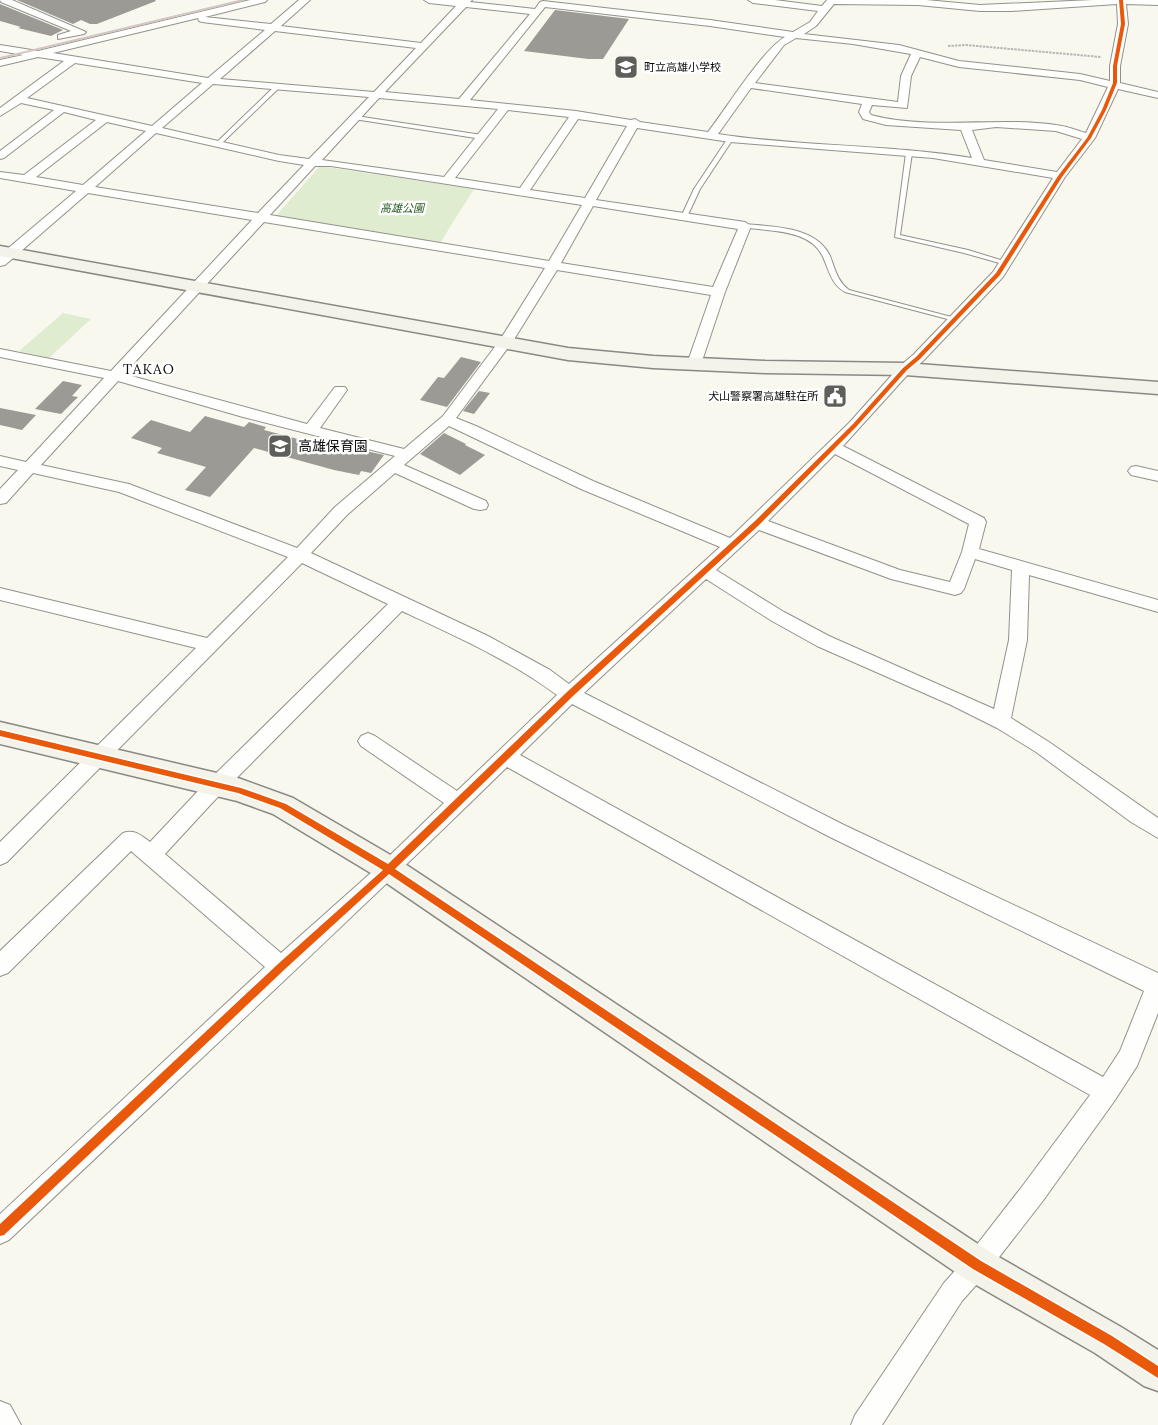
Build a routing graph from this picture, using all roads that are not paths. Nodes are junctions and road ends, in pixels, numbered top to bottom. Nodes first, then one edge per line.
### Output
1 (4, 0) edge
2 (262, 0) edge
3 (305, 0) edge
4 (429, 0) edge
5 (753, 0) edge
6 (1121, 0) edge
7 (832, 1) edge
8 (465, 2) edge
9 (1158, 2) edge
10 (979, 4) edge
11 (824, 9) junction
12 (537, 12) junction
13 (188, 17) junction
14 (273, 28) junction
15 (794, 34) junction
16 (424, 46) junction
17 (2, 50) edge
18 (916, 53) junction
19 (36, 54) junction
20 (72, 60) junction
21 (0, 63) edge
22 (210, 81) junction
23 (1115, 83) junction
24 (749, 85) junction
25 (277, 87) junction
26 (379, 95) junction
27 (1158, 95) edge
28 (19, 99) junction
29 (868, 101) junction
30 (462, 102) junction
31 (505, 106) junction
32 (62, 109) junction
33 (0, 113) edge
34 (576, 114) junction
35 (105, 118) junction
36 (356, 118) junction
37 (635, 122) junction
38 (965, 127) junction
39 (154, 129) junction
40 (712, 135) junction
41 (482, 137) junction
42 (1089, 138) junction
43 (730, 139) junction
44 (218, 144) junction
45 (910, 153) junction
46 (0, 156) edge
47 (979, 162) junction
48 (312, 163) junction
49 (0, 175) edge
50 (1060, 176) junction
51 (27, 179) junction
52 (448, 180) junction
53 (84, 189) junction
54 (523, 192) junction
55 (590, 202) junction
56 (684, 217) junction
57 (262, 218) junction
58 (745, 226) junction
59 (3, 255) edge
60 (1005, 263) junction
61 (553, 265) junction
62 (198, 287) junction
63 (718, 292) junction
64 (955, 319) junction
65 (506, 342) junction
66 (0, 353) edge
67 (694, 364) junction
68 (905, 369) junction
69 (115, 376) junction
70 (1158, 388) edge
71 (340, 390) dead end
72 (446, 420) junction
73 (311, 429) junction
74 (833, 447) junction
75 (405, 454) junction
76 (0, 461) edge
77 (392, 466) junction
78 (30, 468) junction
79 (1136, 471) dead end
80 (1158, 476) edge
81 (0, 499) edge
82 (480, 505) dead end
83 (757, 523) junction
84 (733, 546) junction
85 (970, 552) junction
86 (300, 555) junction
87 (1021, 566) junction
88 (706, 571) junction
89 (0, 594) edge
90 (400, 602) junction
91 (1158, 606) edge
92 (209, 645) junction
93 (570, 694) junction
94 (1001, 722) junction
95 (0, 733) edge
96 (368, 741) dead end
97 (505, 756) junction
98 (99, 757) junction
99 (219, 786) junction
100 (458, 802) junction
101 (1158, 829) edge
102 (151, 855) junction
103 (0, 856) edge
104 (389, 869) junction
105 (0, 966) edge
106 (281, 967) junction
107 (1158, 985) edge
108 (1107, 1092) junction
109 (0, 1231) edge
110 (977, 1265) junction
111 (1158, 1372) edge
112 (0, 1415) edge
113 (7, 1425) edge
114 (865, 1425) edge

1 - 17 street
2 - 13 street
3 - 14 street
4 - 8 street
5 - 11 street
6 - 9 street
6 - 10 street
6 - 23 street
7 - 10 street
7 - 11 street
8 - 12 street
8 - 16 street
11 - 15 street
12 - 15 street
12 - 30 street
13 - 14 street
13 - 19 street
14 - 16 street
14 - 22 street
15 - 18 street
15 - 24 street
16 - 26 street
17 - 19 street
18 - 23 street
18 - 29 street
19 - 20 street
19 - 21 street
20 - 22 street
20 - 28 street
22 - 25 street
22 - 39 street
23 - 27 street
23 - 42 street
24 - 29 street
24 - 40 street
25 - 26 street
25 - 44 lane
26 - 30 street
26 - 36 street
28 - 32 street
28 - 33 street
29 - 38 street
30 - 31 street
31 - 34 street
31 - 41 street
32 - 35 street
32 - 46 street
34 - 37 street
34 - 54 street
35 - 39 street
35 - 51 street
36 - 41 lane
36 - 48 street
37 - 40 street
37 - 55 street
38 - 42 street
38 - 47 street
39 - 44 street
39 - 53 street
40 - 43 street
41 - 52 street
42 - 50 street
43 - 45 street
43 - 56 lane
44 - 48 street
45 - 47 street
45 - 60 lane
47 - 50 street
48 - 52 street
48 - 57 street
49 - 51 street
50 - 60 street
51 - 53 street
52 - 54 street
53 - 57 street
53 - 59 street
54 - 55 street
55 - 56 street
55 - 61 street
56 - 58 street
57 - 61 street
57 - 62 street
58 - 63 street
58 - 64 lane
59 - 62 street
60 - 64 street
61 - 63 street
61 - 65 street
62 - 65 street
62 - 69 street
63 - 67 street
64 - 68 street
65 - 67 street
65 - 72 street
66 - 69 street
67 - 68 street
68 - 70 street
68 - 74 street
69 - 73 street
69 - 78 street
71 - 73 street
72 - 75 street
72 - 84 street
73 - 75 street
74 - 83 street
74 - 85 street
75 - 77 street
76 - 78 street
77 - 82 street
77 - 86 street
78 - 81 street
78 - 86 street
79 - 80 street
83 - 84 street
83 - 85 street
84 - 88 street
85 - 87 street
86 - 90 street
86 - 92 street
87 - 91 street
87 - 94 street
88 - 93 street
88 - 94 street
89 - 92 street
90 - 93 street
90 - 99 street
92 - 98 street
93 - 97 street
93 - 107 street
94 - 101 street
95 - 98 street
96 - 100 street
97 - 100 street
97 - 108 street
98 - 99 street
98 - 103 street
99 - 102 street
99 - 104 street
100 - 104 street
102 - 105 street
102 - 106 street
104 - 106 street
104 - 110 street
106 - 109 street
107 - 108 street
108 - 110 street
110 - 111 street
110 - 114 street
112 - 113 street

